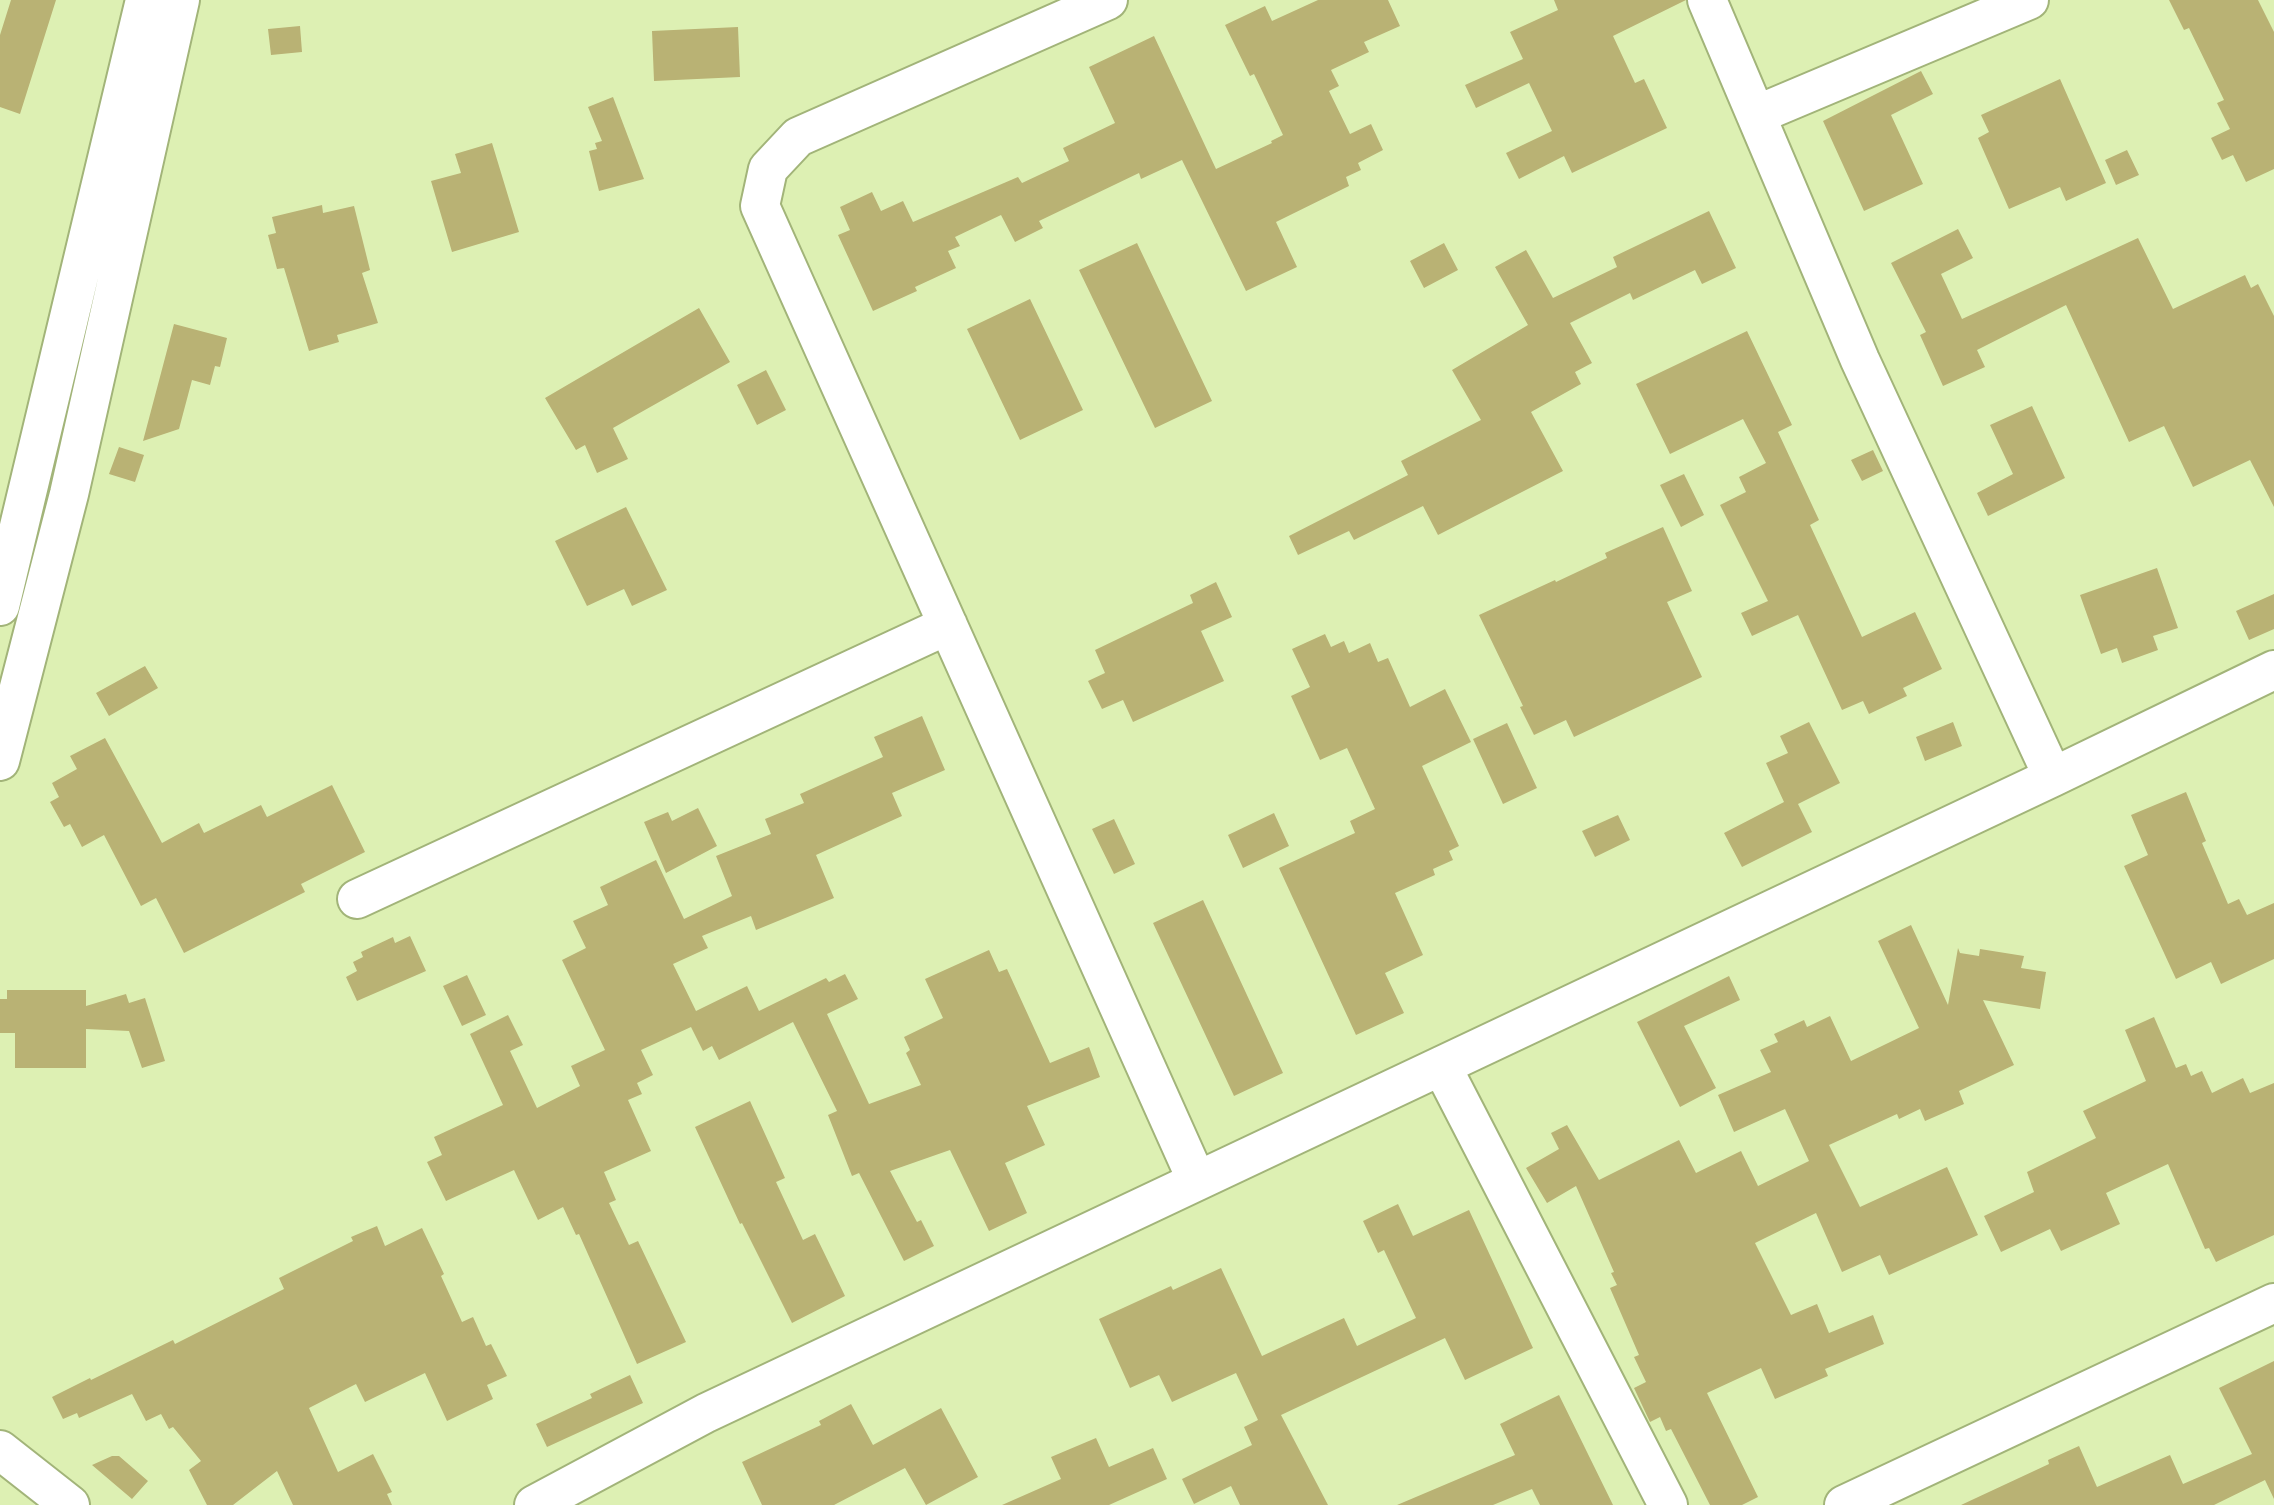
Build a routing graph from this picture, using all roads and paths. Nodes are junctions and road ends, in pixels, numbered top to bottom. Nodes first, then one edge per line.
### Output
1 (145, 0) edge
2 (180, 0) edge
3 (1108, 0) edge
4 (1707, 0) edge
5 (2029, 0) edge
6 (1756, 115) junction
7 (0, 606) edge
8 (948, 625) junction
9 (2274, 670) edge
10 (0, 761) edge
11 (2053, 777) junction
12 (357, 900) dead end
13 (1442, 1067) junction
14 (1197, 1181) junction
15 (2274, 1303) edge
16 (0, 1450) edge
17 (70, 1505) edge
18 (534, 1505) edge
19 (1668, 1505) edge
20 (1844, 1505) edge

1 - 7 street
2 - 10 street
3 - 8 street
4 - 6 street
5 - 6 street
6 - 11 street
8 - 12 street
8 - 14 street
9 - 11 street
11 - 13 street
13 - 14 street
13 - 19 street
14 - 18 street
15 - 20 street
16 - 17 street

